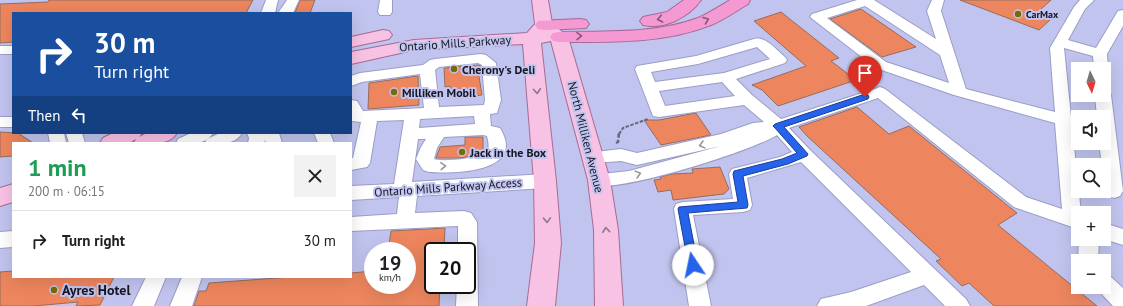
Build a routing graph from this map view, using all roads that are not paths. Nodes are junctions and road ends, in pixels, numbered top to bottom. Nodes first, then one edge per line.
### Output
1 (272, 0) edge
2 (293, 0) edge
3 (540, 0) edge
4 (693, 0) edge
5 (742, 0) edge
6 (938, 0) edge
7 (1088, 0) edge
8 (268, 12) edge
9 (286, 12) edge
10 (1123, 14) edge
11 (406, 31) junction
12 (538, 31) junction
13 (559, 37) junction
14 (352, 42) edge
15 (1060, 42) junction
16 (0, 50) edge
17 (12, 50) edge
18 (352, 50) edge
19 (946, 52) junction
20 (1100, 54) junction
21 (352, 58) edge
22 (1101, 62) edge
23 (427, 69) junction
24 (726, 77) junction
25 (352, 81) edge
26 (650, 88) junction
27 (959, 92) junction
28 (747, 99) junction
29 (352, 107) edge
30 (482, 110) junction
31 (432, 113) junction
32 (413, 114) junction
33 (370, 116) junction
34 (0, 122) edge
35 (12, 122) edge
36 (1071, 122) edge
37 (778, 126) junction
38 (483, 129) junction
39 (439, 132) junction
40 (129, 134) edge
41 (164, 134) edge
42 (203, 134) edge
43 (232, 134) edge
44 (410, 134) junction
45 (113, 142) edge
46 (147, 142) edge
47 (186, 142) edge
48 (215, 142) edge
49 (804, 154) junction
50 (352, 164) edge
51 (596, 169) junction
52 (1111, 171) edge
53 (12, 179) edge
54 (545, 181) junction
55 (0, 183) edge
56 (406, 189) junction
57 (1111, 190) edge
58 (12, 193) edge
59 (352, 193) edge
60 (0, 197) edge
61 (1071, 220) edge
62 (405, 221) junction
63 (352, 224) edge
64 (1111, 233) edge
65 (1123, 237) edge
66 (12, 239) edge
67 (0, 240) edge
68 (468, 242) edge
69 (927, 275) junction
70 (156, 278) edge
71 (192, 278) edge
72 (1111, 290) edge
73 (467, 294) edge
74 (1123, 302) edge
75 (853, 304) edge
76 (143, 306) edge
77 (181, 306) edge
78 (467, 306) edge
79 (541, 306) edge
80 (609, 306) edge
81 (700, 306) edge
82 (828, 306) edge
83 (959, 306) edge

1 - 8 street
2 - 9 street
3 - 12 main road
4 -> 12 highway
13 -> 5 highway
6 - 19 street
7 - 15 street
10 - 20 street
11 - 12 main road, Ontario Mills Parkway
11 - 14 main road, Ontario Mills Parkway
11 - 18 main road
12 - 13 main road, Ontario Mills Parkway
12 - 21 main road, Ontario Mills Parkway
12 -> 54 main road
13 - 51 main road, North Milliken Avenue
15 - 20 street
15 - 36 street
16 - 17 street
19 - 27 street
19 - 27 street
20 - 22 street
23 - 25 street
23 - 30 street
23 - 31 street
24 - 26 street
24 - 26 street
24 - 28 street
26 - 28 street
27 - 36 street
28 - 37 street
29 - 33 street
30 - 31 street
30 - 38 street
31 - 32 street
32 - 33 street
32 - 44 street
33 - 50 street
34 - 35 street
37 - 49 street
37 -> 51 street
51 -> 37 street
37 - 61 street
38 - 39 street
39 -> 38 street
39 - 44 street
40 - 45 main road
41 - 46 main road
42 - 47 street
43 - 48 street
44 - 56 street
49 - 69 street
49 - 81 street
80 -> 51 main road, North Milliken Avenue
52 - 57 street
53 - 55 main road
54 - 56 street, Ontario Mills Parkway Access
54 -> 79 main road
56 - 59 street, Ontario Mills Parkway Access
56 - 62 street
58 - 60 main road
62 - 63 street
62 - 68 street
64 - 65 street
66 - 67 street
69 - 75 street
69 - 83 street
70 - 76 street
71 - 77 street
72 - 74 street
73 - 78 street
75 - 82 street

